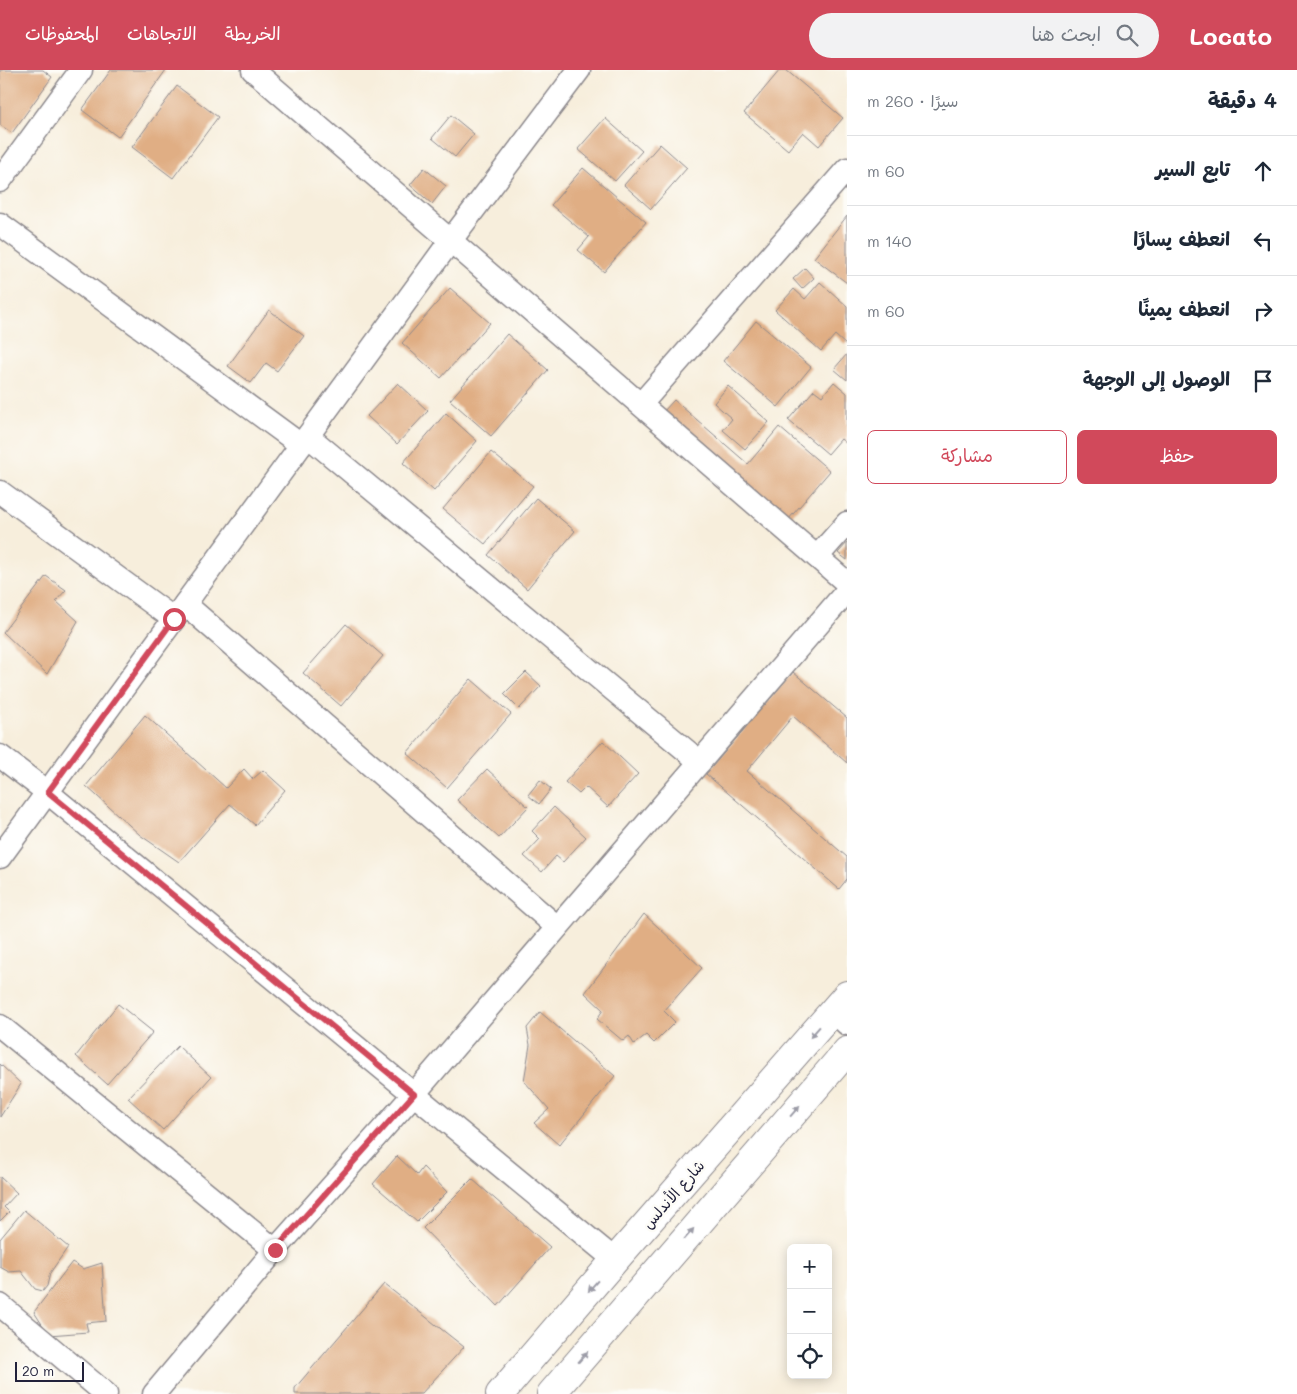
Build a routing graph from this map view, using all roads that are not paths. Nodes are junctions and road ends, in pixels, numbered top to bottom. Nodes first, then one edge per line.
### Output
1 (80, 70) edge
2 (253, 70) edge
3 (576, 71) edge
4 (847, 169) edge
5 (0, 181) edge
6 (0, 224) edge
7 (451, 240) junction
8 (641, 404) junction
9 (304, 441) junction
10 (0, 492) edge
11 (847, 523) edge
12 (817, 557) junction
13 (847, 583) edge
14 (847, 591) edge
15 (180, 611) junction
16 (0, 756) edge
17 (700, 762) junction
18 (48, 792) junction
19 (0, 857) edge
20 (557, 927) junction
21 (842, 1010) edge
22 (0, 1026) edge
23 (847, 1052) edge
24 (414, 1094) junction
25 (275, 1250) junction
26 (615, 1260) junction
27 (0, 1305) edge
28 (106, 1394) edge
29 (154, 1394) edge
30 (500, 1394) edge
31 (551, 1394) edge

1 - 5 street
2 - 7 street
3 - 7 street
4 - 8 street
6 - 9 street
7 - 8 street
7 - 9 street
8 - 12 street
9 - 15 street
9 - 17 street
10 - 15 street
11 - 12 street
12 - 13 street
14 - 17 street
15 - 18 street
15 - 20 street
16 - 18 street
17 - 20 street
18 - 19 street
18 - 24 street
20 - 24 street
21 -> 26 main road, شارع الأندلس
22 - 25 street
31 -> 23 main road
24 - 25 street
24 - 26 street
25 - 29 street
26 -> 30 main road, شارع الأندلس
27 - 28 street

